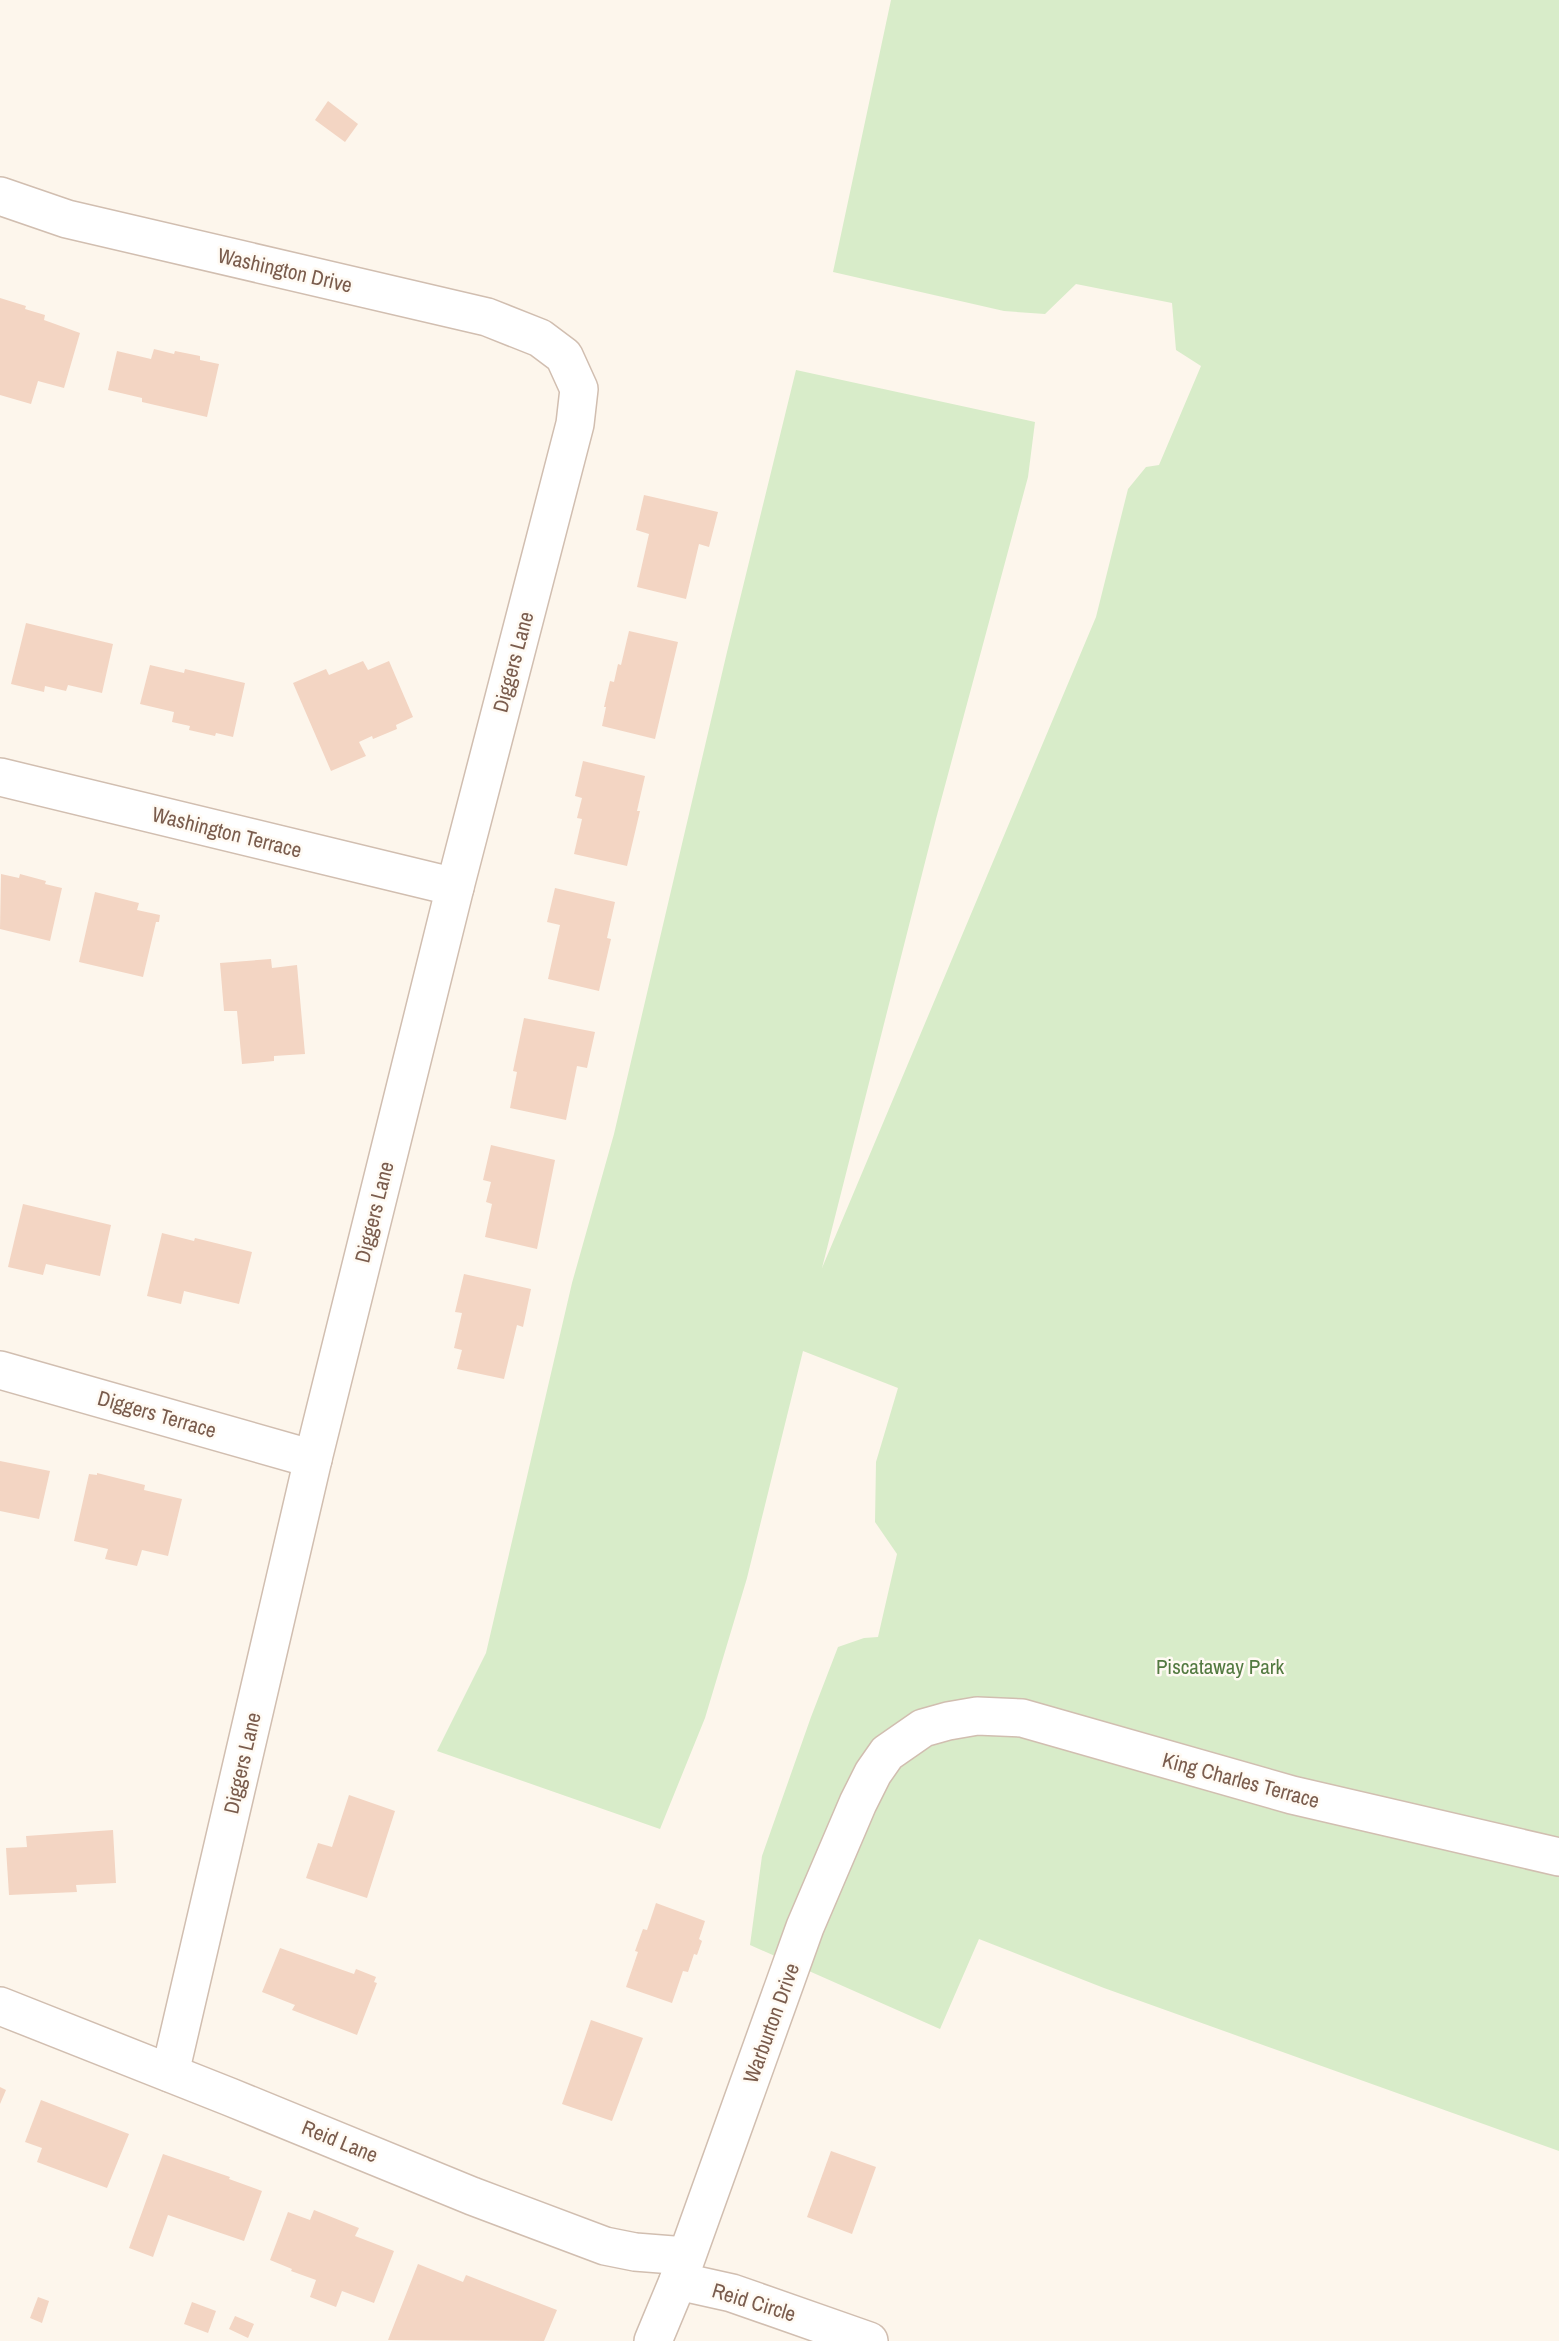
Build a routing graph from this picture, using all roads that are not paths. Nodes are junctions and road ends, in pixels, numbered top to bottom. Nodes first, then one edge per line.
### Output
1 (0, 196) edge
2 (564, 356) joint
3 (0, 776) edge
4 (454, 887) junction
5 (0, 1370) edge
6 (313, 1459) junction
7 (923, 1728) joint
8 (1559, 1857) edge
9 (0, 2006) edge
10 (170, 2073) junction
11 (682, 2269) junction
12 (653, 2341) edge
13 (869, 2341) edge

1 - 2 street, Washington Drive
2 - 4 street, Diggers Lane
3 - 4 street, Washington Terrace
4 - 6 street, Diggers Lane
5 - 6 street, Diggers Terrace
6 - 10 street, Diggers Lane
7 - 8 street, King Charles Terrace
7 - 11 street, Warburton Drive
9 - 10 street, Reid Lane
10 - 11 street, Reid Lane
11 - 12 street, Warburton Drive
11 - 13 street, Reid Circle

